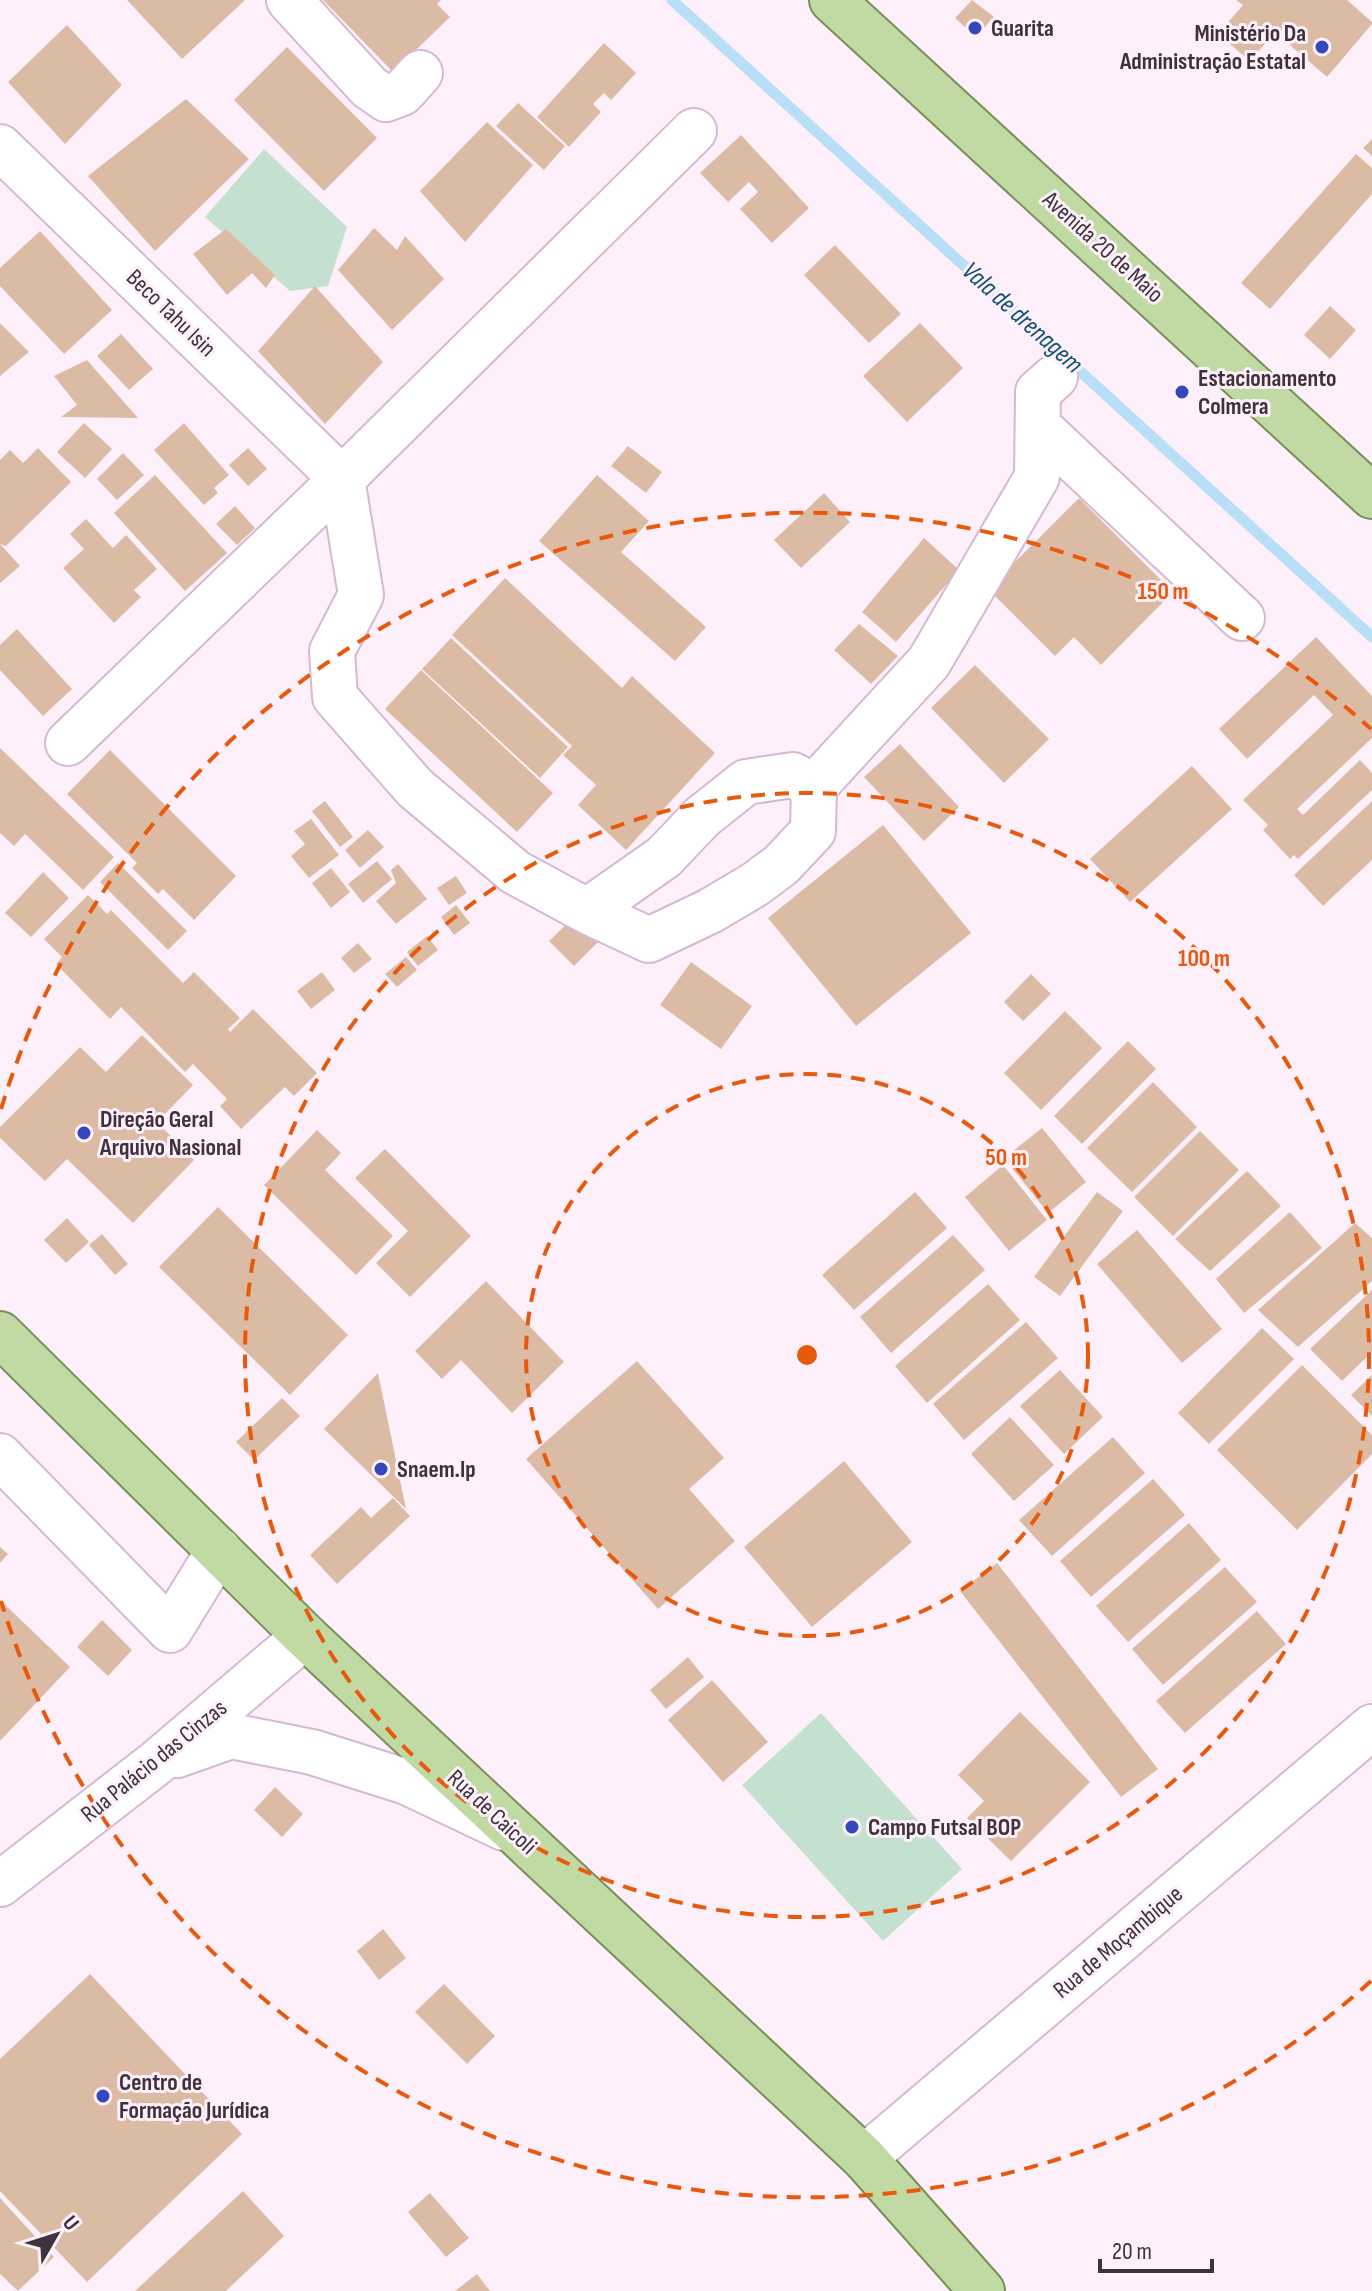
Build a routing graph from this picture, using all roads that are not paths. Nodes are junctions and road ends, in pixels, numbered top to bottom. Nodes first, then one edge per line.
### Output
1 (289, 0) edge
2 (832, 0) edge
3 (420, 73) dead end
4 (694, 131) dead end
5 (0, 147) edge
6 (1055, 377) dead end
7 (1038, 426) junction
8 (342, 479) junction
9 (1372, 496) edge
10 (1242, 618) dead end
11 (68, 743) dead end
12 (814, 787) junction
13 (587, 911) junction
14 (0, 1334) edge
15 (0, 1456) edge
16 (219, 1550) junction
17 (305, 1636) junction
18 (1372, 1727) edge
19 (156, 1763) junction
20 (514, 1833) junction
21 (0, 1884) edge
22 (864, 2158) junction
23 (982, 2291) edge

1 - 3 street
2 - 9 main road, Avenida 20 de Maio
4 - 8 street
5 - 8 street, Beco Tahu Isin
6 - 7 street
7 - 10 street
7 - 12 street
8 - 11 street
8 - 13 street
12 - 13 street
12 - 13 street
14 - 16 main road, Rua de Caicoli
15 - 16 street
16 - 17 main road, Rua de Caicoli
17 - 19 street, Rua Palácio das Cinzas
17 - 20 main road, Rua de Caicoli
18 - 22 street, Rua de Moçambique
19 - 20 street
19 - 21 street, Rua Palácio das Cinzas
20 - 22 main road, Rua de Caicoli
22 - 23 main road, Rua de Caicoli

